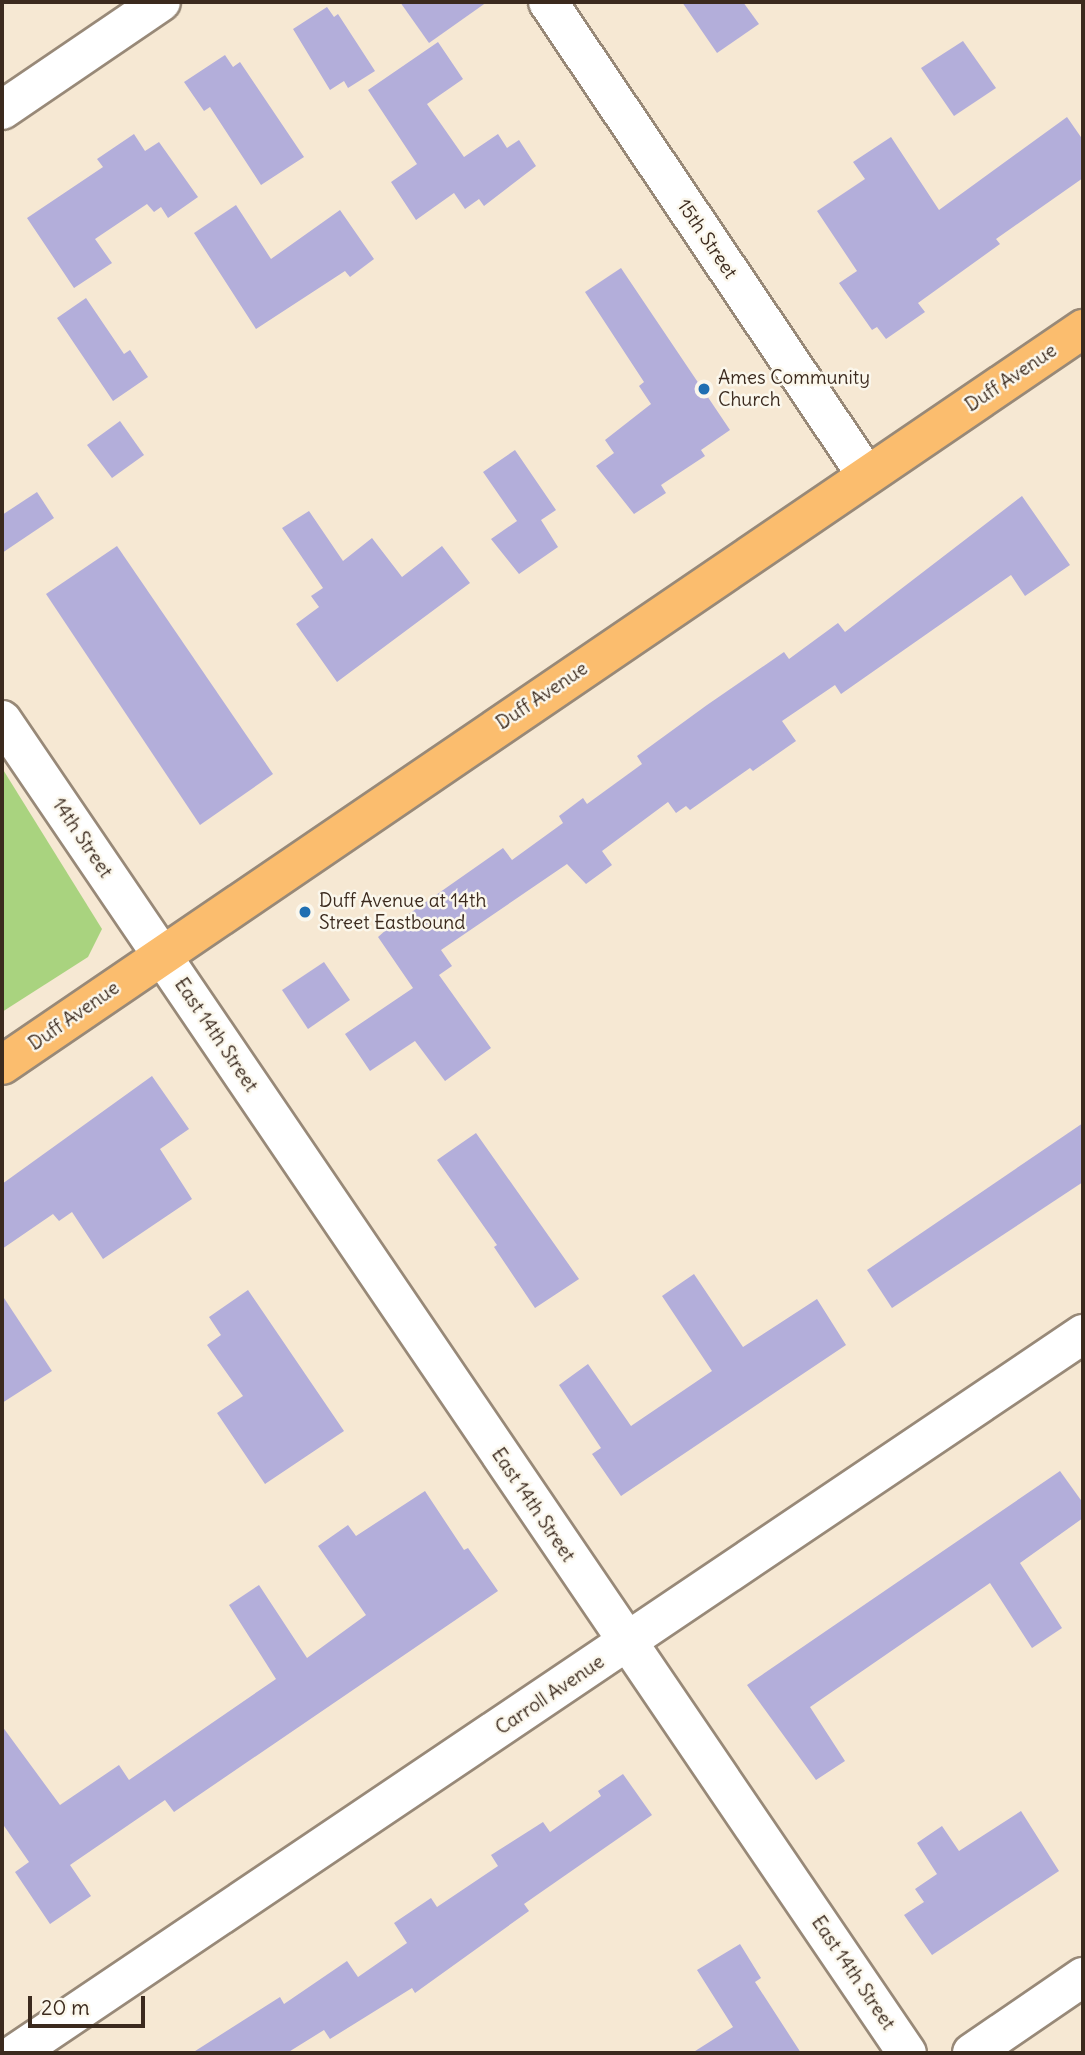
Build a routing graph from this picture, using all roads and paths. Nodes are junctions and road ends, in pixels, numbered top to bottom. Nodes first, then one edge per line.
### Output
1 (161, 2) edge
2 (548, 2) edge
3 (2, 110) edge
4 (1083, 329) edge
5 (867, 476) junction
6 (2, 720) edge
7 (162, 955) junction
8 (2, 1066) edge
9 (1083, 1334) edge
10 (627, 1644) junction
11 (1083, 1977) edge
12 (16, 2053) edge
13 (907, 2053) edge
14 (972, 2053) edge

1 - 3 street
2 - 5 street, 15th Street
4 - 5 main road, Duff Avenue
5 - 7 main road, Duff Avenue
6 - 7 street, 14th Street
7 - 8 main road, Duff Avenue
7 - 10 street, East 14th Street
9 - 10 street, Carroll Avenue
10 - 12 street, Carroll Avenue
10 - 13 street, East 14th Street
11 - 14 street

